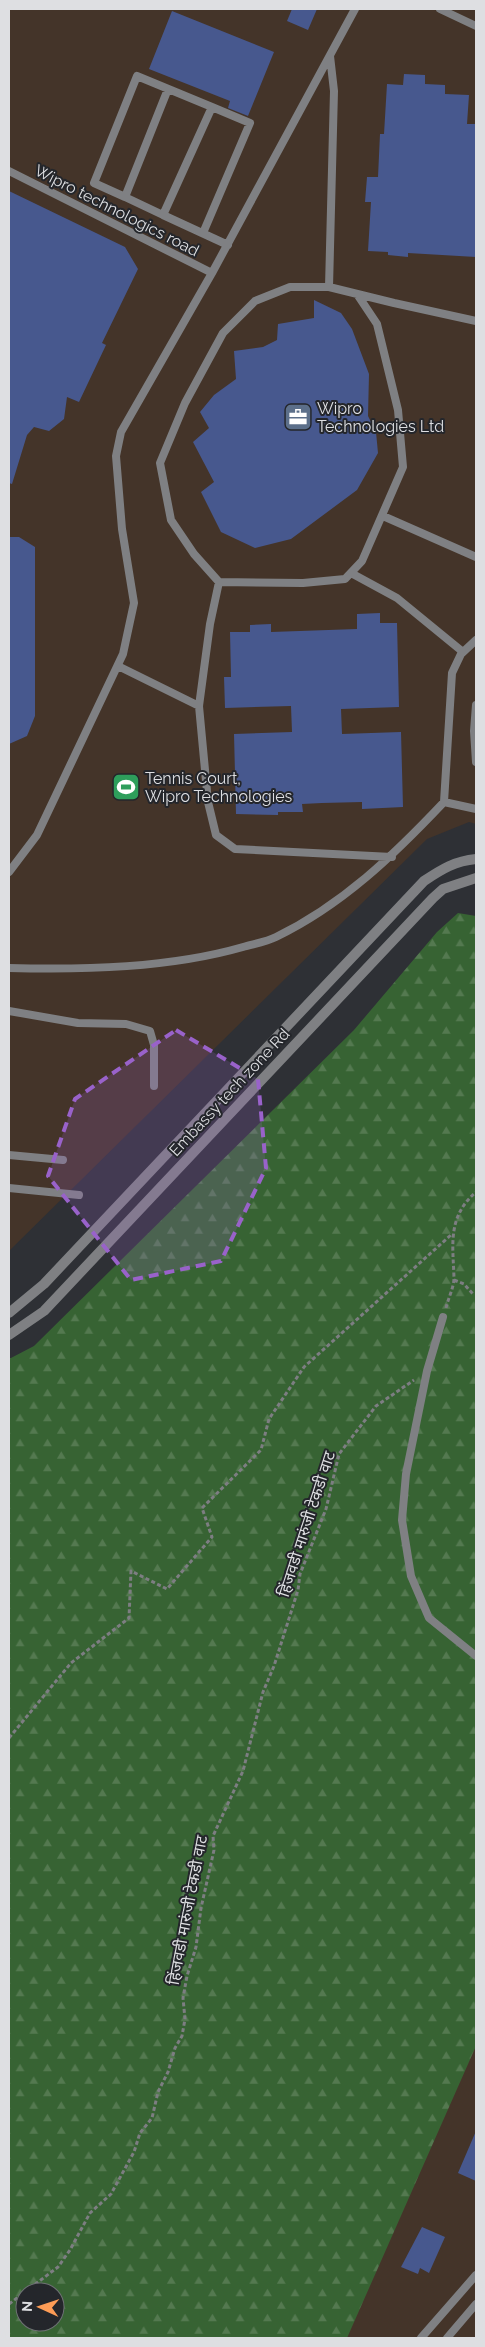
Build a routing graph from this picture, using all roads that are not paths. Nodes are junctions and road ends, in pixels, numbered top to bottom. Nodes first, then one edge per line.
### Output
1 (355, 9) edge
2 (440, 9) edge
3 (476, 26) edge
4 (330, 56) junction
5 (168, 89) junction
6 (212, 108) junction
7 (9, 171) edge
8 (124, 197) junction
9 (163, 214) junction
10 (203, 233) junction
11 (228, 244) junction
12 (212, 273) junction
13 (329, 286) junction
14 (357, 294) junction
15 (476, 321) edge
16 (384, 516) junction
17 (476, 557) edge
18 (351, 573) junction
19 (219, 582) junction
20 (476, 640) edge
21 (463, 652) junction
22 (118, 666) junction
23 (476, 705) edge
24 (200, 706) junction
25 (476, 762) edge
26 (444, 802) junction
27 (476, 809) edge
28 (392, 857) junction
29 (476, 859) edge
30 (9, 872) edge
31 (476, 878) edge
32 (9, 968) edge
33 (9, 1011) edge
34 (154, 1086) dead end
35 (9, 1155) edge
36 (63, 1160) dead end
37 (9, 1188) edge
38 (79, 1194) dead end
39 (9, 1313) edge
40 (443, 1317) road end
41 (9, 1335) edge
42 (476, 1656) edge
43 (476, 2275) edge
44 (476, 2304) edge
45 (421, 2338) edge
46 (447, 2338) edge

1 - 4 lane
2 - 3 lane
4 - 11 lane
4 - 13 lane
5 - 6 lane
5 - 8 lane
5 - 8 lane
6 - 9 lane
6 - 10 lane
7 - 12 lane, Wipro technologics road
8 - 9 lane
9 - 10 lane
10 - 11 lane
11 - 12 lane
12 - 22 lane
13 - 14 lane
13 - 19 lane
14 - 15 lane
14 - 16 lane
16 - 17 lane
16 - 18 lane
18 - 19 lane
18 - 21 lane
19 - 24 lane
20 - 21 lane
21 - 26 lane
22 - 24 lane
22 - 30 lane
23 - 25 lane
24 - 28 lane
26 - 27 lane
26 - 28 lane
28 - 32 lane
29 - 39 street
31 - 41 street, Embassy tech zone Rd
33 - 34 lane
35 - 36 lane
37 - 38 lane
40 - 42 lane
43 - 45 lane
44 - 46 lane

